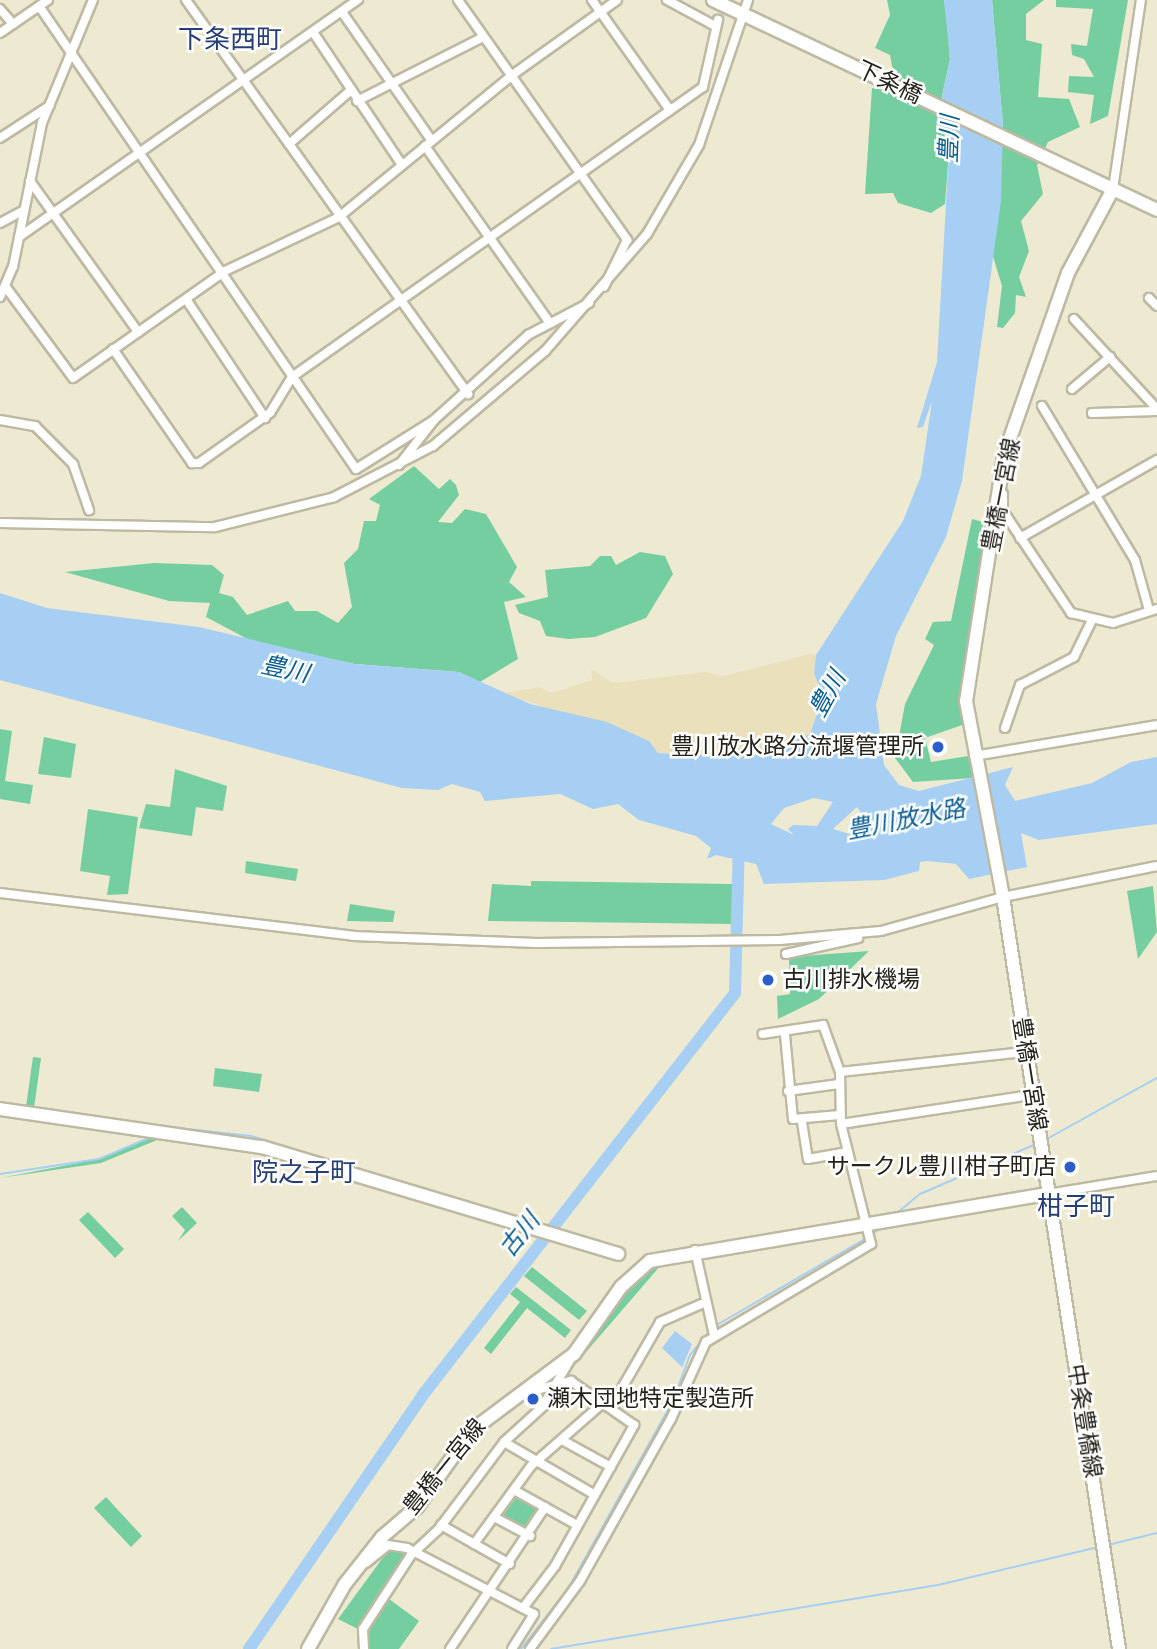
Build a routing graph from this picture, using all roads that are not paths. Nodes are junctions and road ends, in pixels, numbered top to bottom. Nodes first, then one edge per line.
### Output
1 (48, 0) edge
2 (93, 0) edge
3 (187, 0) edge
4 (358, 0) edge
5 (458, 0) edge
6 (592, 0) edge
7 (617, 0) edge
8 (667, 0) edge
9 (713, 0) edge
10 (748, 0) edge
11 (1141, 0) edge
12 (39, 6) junction
13 (0, 9) edge
14 (342, 12) junction
15 (601, 12) junction
16 (747, 17) junction
17 (13, 24) junction
18 (313, 32) junction
19 (0, 33) edge
20 (483, 37) junction
21 (71, 52) junction
22 (511, 76) junction
23 (244, 80) junction
24 (390, 84) junction
25 (350, 91) junction
26 (357, 102) junction
27 (49, 106) junction
28 (670, 110) junction
29 (0, 138) edge
30 (289, 144) junction
31 (428, 144) junction
32 (142, 153) junction
33 (401, 165) junction
34 (581, 174) junction
35 (30, 181) junction
36 (1113, 189) junction
37 (1157, 209) edge
38 (24, 210) junction
39 (56, 213) junction
40 (339, 217) junction
41 (0, 223) edge
42 (19, 237) junction
43 (489, 239) junction
44 (225, 271) junction
45 (5, 286) junction
46 (604, 287) junction
47 (0, 297) edge
48 (1149, 298) dead end
49 (186, 299) junction
50 (595, 300) junction
51 (399, 301) junction
52 (1157, 306) edge
53 (1074, 319) dead end
54 (550, 323) junction
55 (138, 332) junction
56 (113, 349) junction
57 (1110, 357) junction
58 (292, 377) junction
59 (1072, 389) dead end
60 (468, 394) junction
61 (1042, 406) dead end
62 (1157, 410) edge
63 (1092, 413) dead end
64 (265, 418) junction
65 (0, 419) edge
66 (434, 420) junction
67 (1004, 456) junction
68 (1157, 460) edge
69 (397, 468) junction
70 (1097, 498) junction
71 (89, 510) dead end
72 (0, 523) edge
73 (1020, 538) junction
74 (1153, 610) edge
75 (1091, 622) junction
76 (1157, 725) edge
77 (1005, 728) dead end
78 (973, 756) junction
79 (1157, 866) edge
80 (0, 893) edge
81 (1003, 897) junction
82 (873, 932) junction
83 (786, 954) dead end
84 (763, 1034) dead end
85 (785, 1035) junction
86 (1024, 1052) junction
87 (840, 1072) junction
88 (839, 1084) junction
89 (788, 1091) junction
90 (1031, 1094) junction
91 (0, 1109) edge
92 (840, 1119) junction
93 (802, 1122) junction
94 (847, 1152) junction
95 (1157, 1177) edge
96 (1047, 1194) junction
97 (867, 1227) junction
98 (695, 1250) junction
99 (618, 1254) dead end
100 (704, 1303) junction
101 (712, 1331) junction
102 (575, 1354) junction
103 (571, 1381) junction
104 (555, 1385) junction
105 (518, 1394) junction
106 (608, 1405) junction
107 (541, 1409) junction
108 (562, 1440) junction
109 (504, 1442) junction
110 (535, 1463) junction
111 (611, 1467) junction
112 (514, 1490) junction
113 (595, 1495) junction
114 (545, 1507) junction
115 (494, 1517) junction
116 (441, 1525) junction
117 (578, 1525) junction
118 (530, 1536) junction
119 (474, 1544) junction
120 (414, 1551) junction
121 (510, 1564) junction
122 (361, 1567) junction
123 (488, 1590) junction
124 (523, 1608) junction
125 (308, 1649) edge
126 (365, 1649) edge
127 (450, 1649) edge
128 (512, 1649) edge
129 (530, 1649) edge
130 (1119, 1649) edge

1 - 12 street
2 - 21 street
3 - 23 street
4 - 14 street
5 - 20 street
6 - 15 street
7 - 15 street
8 - 28 street
9 - 16 main road
10 - 16 street
11 - 36 street
12 - 17 street
12 - 21 street
13 - 17 street
14 - 18 street
14 - 24 street
15 - 22 street
15 - 28 street
16 - 36 main road, 下条橋
16 - 46 street
17 - 19 street
18 - 23 street
18 - 25 street
20 - 22 street
20 - 24 street
21 - 27 street
21 - 32 street
22 - 31 street
22 - 34 street
23 - 30 street
23 - 32 street
24 - 26 street
24 - 31 street
25 - 26 street
25 - 30 street
26 - 33 street
27 - 29 street
27 - 35 street
28 - 34 street
30 - 40 street
31 - 33 street
31 - 43 street
32 - 39 street
32 - 44 street
33 - 40 street
34 - 43 street
34 - 46 street
35 - 38 street
35 - 39 street
36 - 37 main road
36 - 67 main road, 豊橋一宮線
38 - 41 street
38 - 42 street
39 - 42 street
39 - 55 street
40 - 44 street
40 - 51 street
42 - 45 street
43 - 51 street
43 - 54 street
44 - 49 street
44 - 58 street
45 - 47 street
45 - 56 street
46 - 50 street
48 - 52 street
49 - 55 street
49 - 64 street
50 - 54 street
50 - 69 street
51 - 58 street
51 - 60 street
53 - 57 street
54 - 60 street
55 - 56 street
56 - 64 street
57 - 59 street
57 - 62 street
58 - 64 street
58 - 66 street
60 - 66 street
61 - 70 street
62 - 63 street
65 - 71 street
66 - 69 street
67 - 73 street
67 - 78 main road, 豊橋一宮線
68 - 70 street
69 - 72 street
70 - 73 street
70 - 74 street
73 - 75 street
74 - 75 street
75 - 77 street
76 - 78 street
78 - 81 main road, 豊橋一宮線
79 - 81 street
80 - 82 street
81 - 82 street
81 - 86 main road, 豊橋一宮線
82 - 83 street
84 - 85 street
85 - 87 street
85 - 89 street
86 - 87 street
86 - 90 main road, 豊橋一宮線
87 - 88 street
88 - 89 street
88 - 92 street
89 - 93 street
90 - 92 street
90 - 96 main road, 豊橋一宮線
91 - 99 main road
92 - 93 street
92 - 94 street
93 - 94 street
94 - 97 street
95 - 96 street
96 - 97 main road, 豊橋一宮線
96 - 130 main road, 中条豊橋線
97 - 98 main road, 豊橋一宮線
97 - 101 street
98 - 100 street
98 - 102 main road, 豊橋一宮線
100 - 101 street
100 - 106 street
101 - 129 street
102 - 104 street
102 - 105 main road, 豊橋一宮線
103 - 104 street
103 - 106 street
103 - 107 street
104 - 105 street
104 - 107 street
105 - 122 main road, 豊橋一宮線
106 - 108 street
106 - 111 street
107 - 109 street
108 - 110 street
108 - 111 street
109 - 110 street
109 - 116 street
110 - 112 street
110 - 113 street
111 - 113 street
112 - 114 street
112 - 115 street
113 - 117 street
114 - 117 street
114 - 118 street
115 - 118 street
115 - 119 street
116 - 119 street
116 - 120 street
117 - 124 street
118 - 121 street
119 - 121 street
120 - 122 street
120 - 123 street
120 - 126 street
121 - 123 street
122 - 125 main road, 豊橋一宮線
123 - 124 street
123 - 127 street
124 - 128 street

